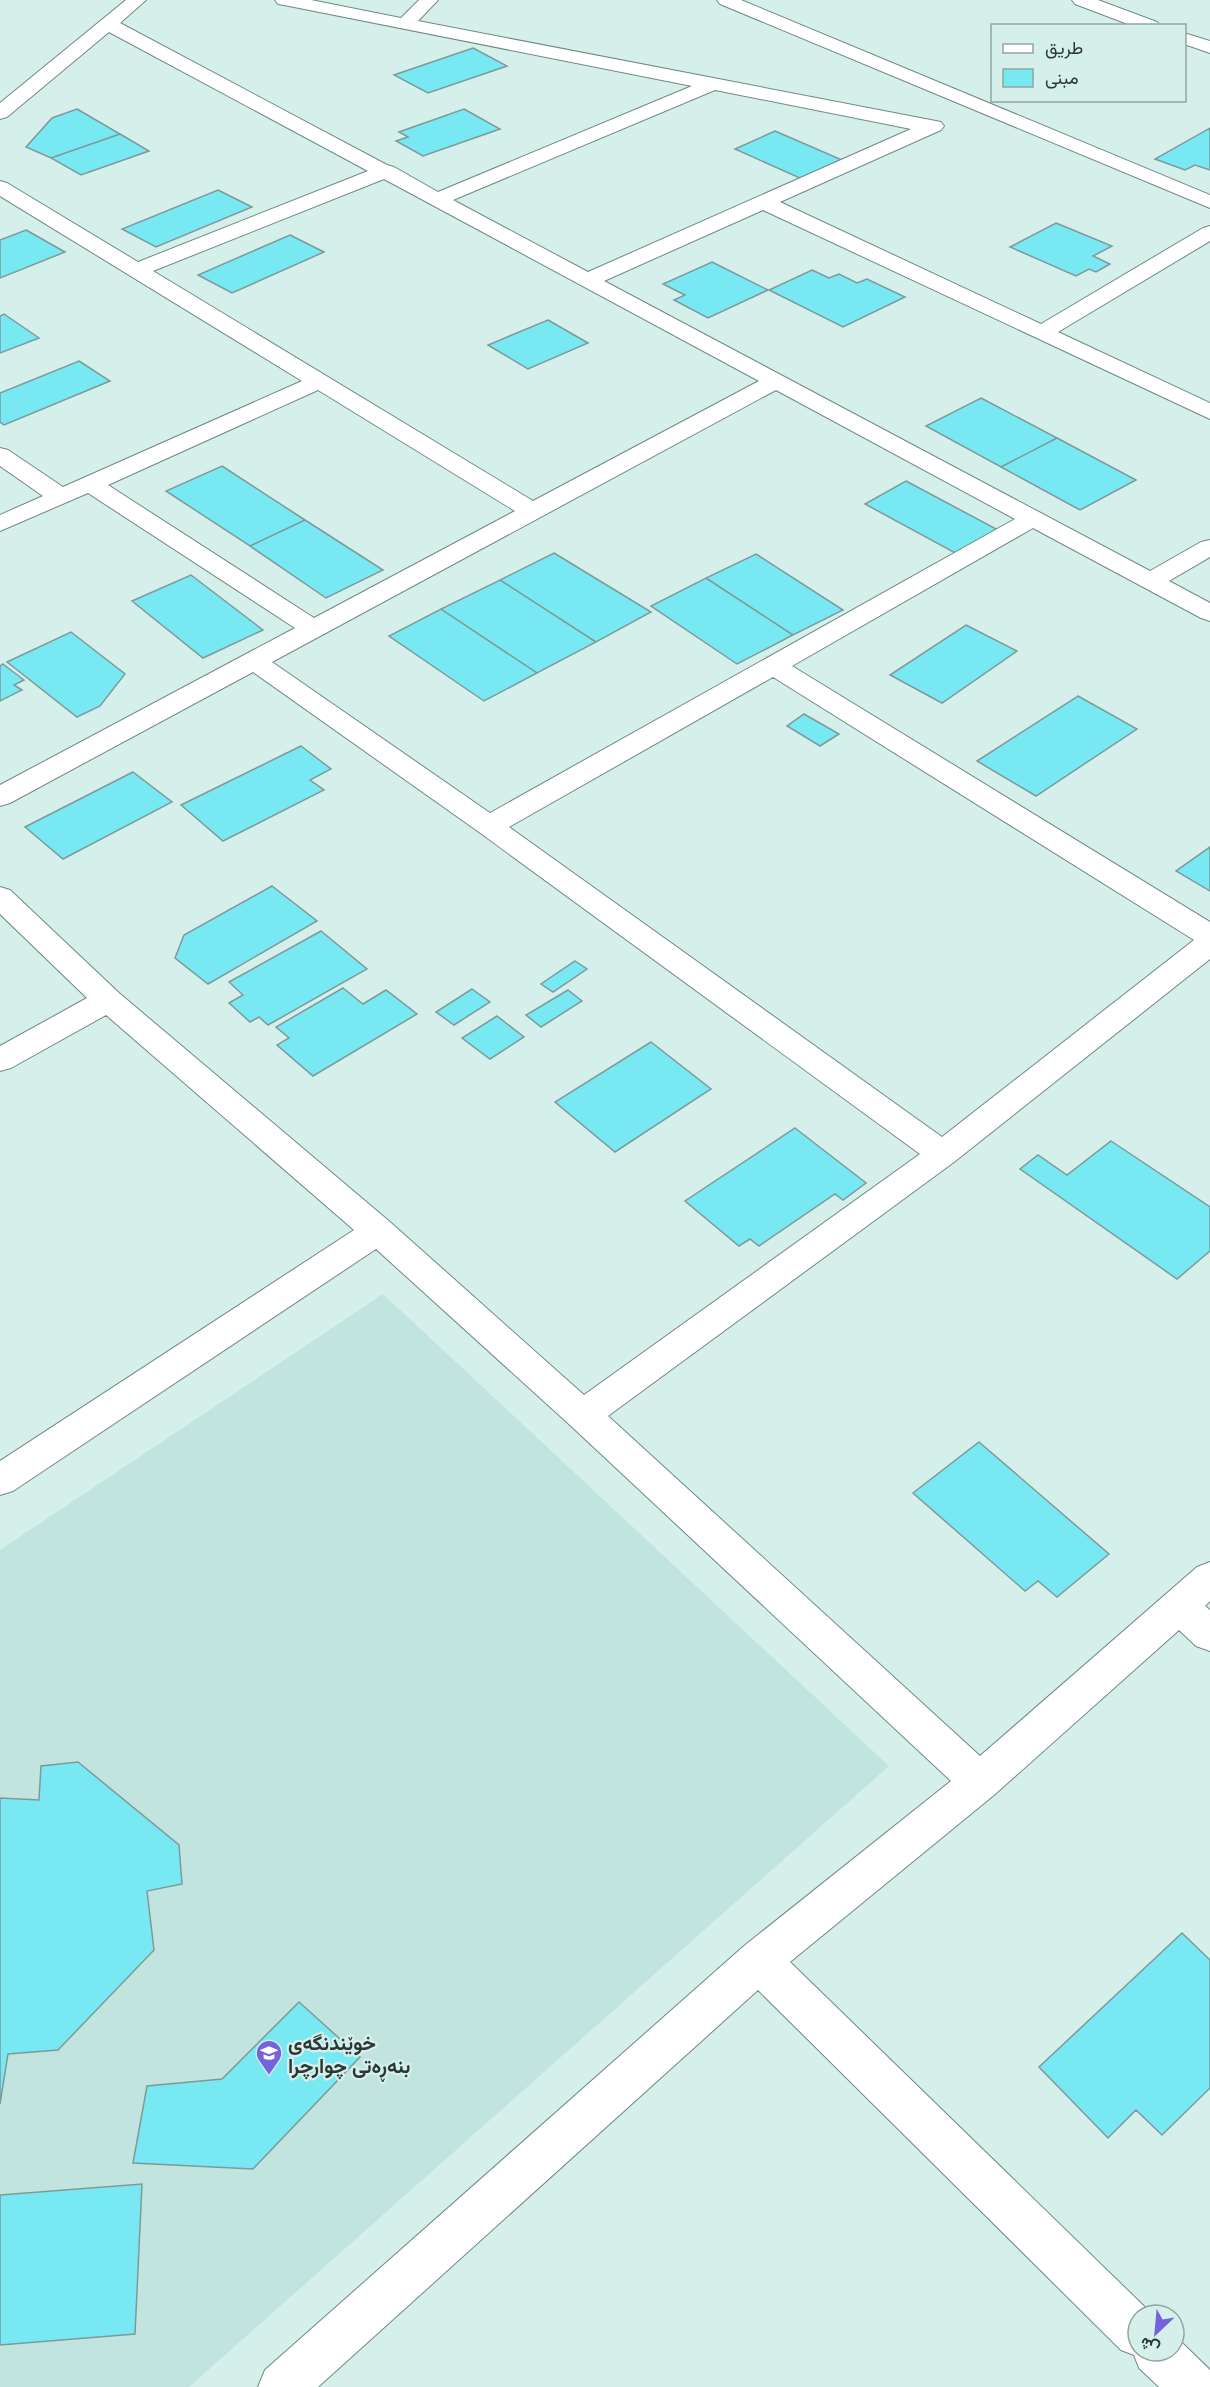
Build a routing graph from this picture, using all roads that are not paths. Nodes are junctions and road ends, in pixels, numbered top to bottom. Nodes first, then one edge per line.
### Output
1 (137, 0) edge
2 (284, 0) edge
3 (429, 0) edge
4 (1081, 0) edge
5 (741, 2) edge
6 (108, 24) junction
7 (405, 24) junction
8 (1146, 24) edge
9 (1186, 38) edge
10 (1210, 47) edge
11 (713, 84) junction
12 (978, 106) junction
13 (0, 113) edge
14 (931, 127) junction
15 (387, 171) junction
16 (0, 187) edge
17 (439, 199) junction
18 (763, 202) junction
19 (1210, 202) edge
20 (1210, 232) edge
21 (136, 270) junction
22 (588, 280) junction
23 (1042, 333) junction
24 (777, 380) junction
25 (318, 382) junction
26 (1210, 412) edge
27 (0, 455) edge
28 (90, 484) junction
29 (61, 497) junction
30 (533, 511) junction
31 (1034, 518) junction
32 (0, 524) edge
33 (1210, 547) edge
34 (1151, 581) junction
35 (1210, 613) edge
36 (314, 628) junction
37 (254, 661) junction
38 (774, 666) junction
39 (0, 798) edge
40 (489, 826) junction
41 (0, 897) edge
42 (1210, 936) edge
43 (1210, 943) edge
44 (108, 1000) junction
45 (0, 1060) edge
46 (943, 1154) junction
47 (378, 1231) junction
48 (583, 1414) junction
49 (0, 1480) edge
50 (1210, 1578) edge
51 (1179, 1606) junction
52 (1210, 1634) edge
53 (980, 1782) junction
54 (759, 1961) junction
55 (1126, 2321) edge
56 (1168, 2363) edge
57 (282, 2387) edge
58 (1193, 2387) edge

1 - 6 street
2 - 7 street
3 - 7 street
4 - 8 street
5 - 12 street
6 - 13 street
6 - 15 street
7 - 11 street
9 - 10 street
11 - 14 street
11 - 17 street
12 - 14 street
12 - 19 street
14 - 18 street
15 - 17 street
15 - 21 street
16 - 21 street
17 - 22 street
18 - 22 street
18 - 23 street
20 - 23 street
21 - 25 street
22 - 24 street
23 - 26 street
24 - 30 street
24 - 31 street
25 - 28 street
25 - 30 street
27 - 29 street
28 - 29 street
28 - 36 street
29 - 32 street
30 - 36 street
31 - 34 street
31 - 38 street
33 - 34 street
34 - 35 street
36 - 37 street
37 - 39 street
37 - 40 street
38 - 40 street
38 - 42 street
40 - 46 street
41 - 44 street
43 - 46 street
44 - 45 street
44 - 47 street
46 - 48 street
47 - 48 street
47 - 49 street
48 - 53 street
50 - 51 street
51 - 52 street
51 - 53 street
53 - 54 street
54 - 55 street
54 - 57 street
56 - 58 street

